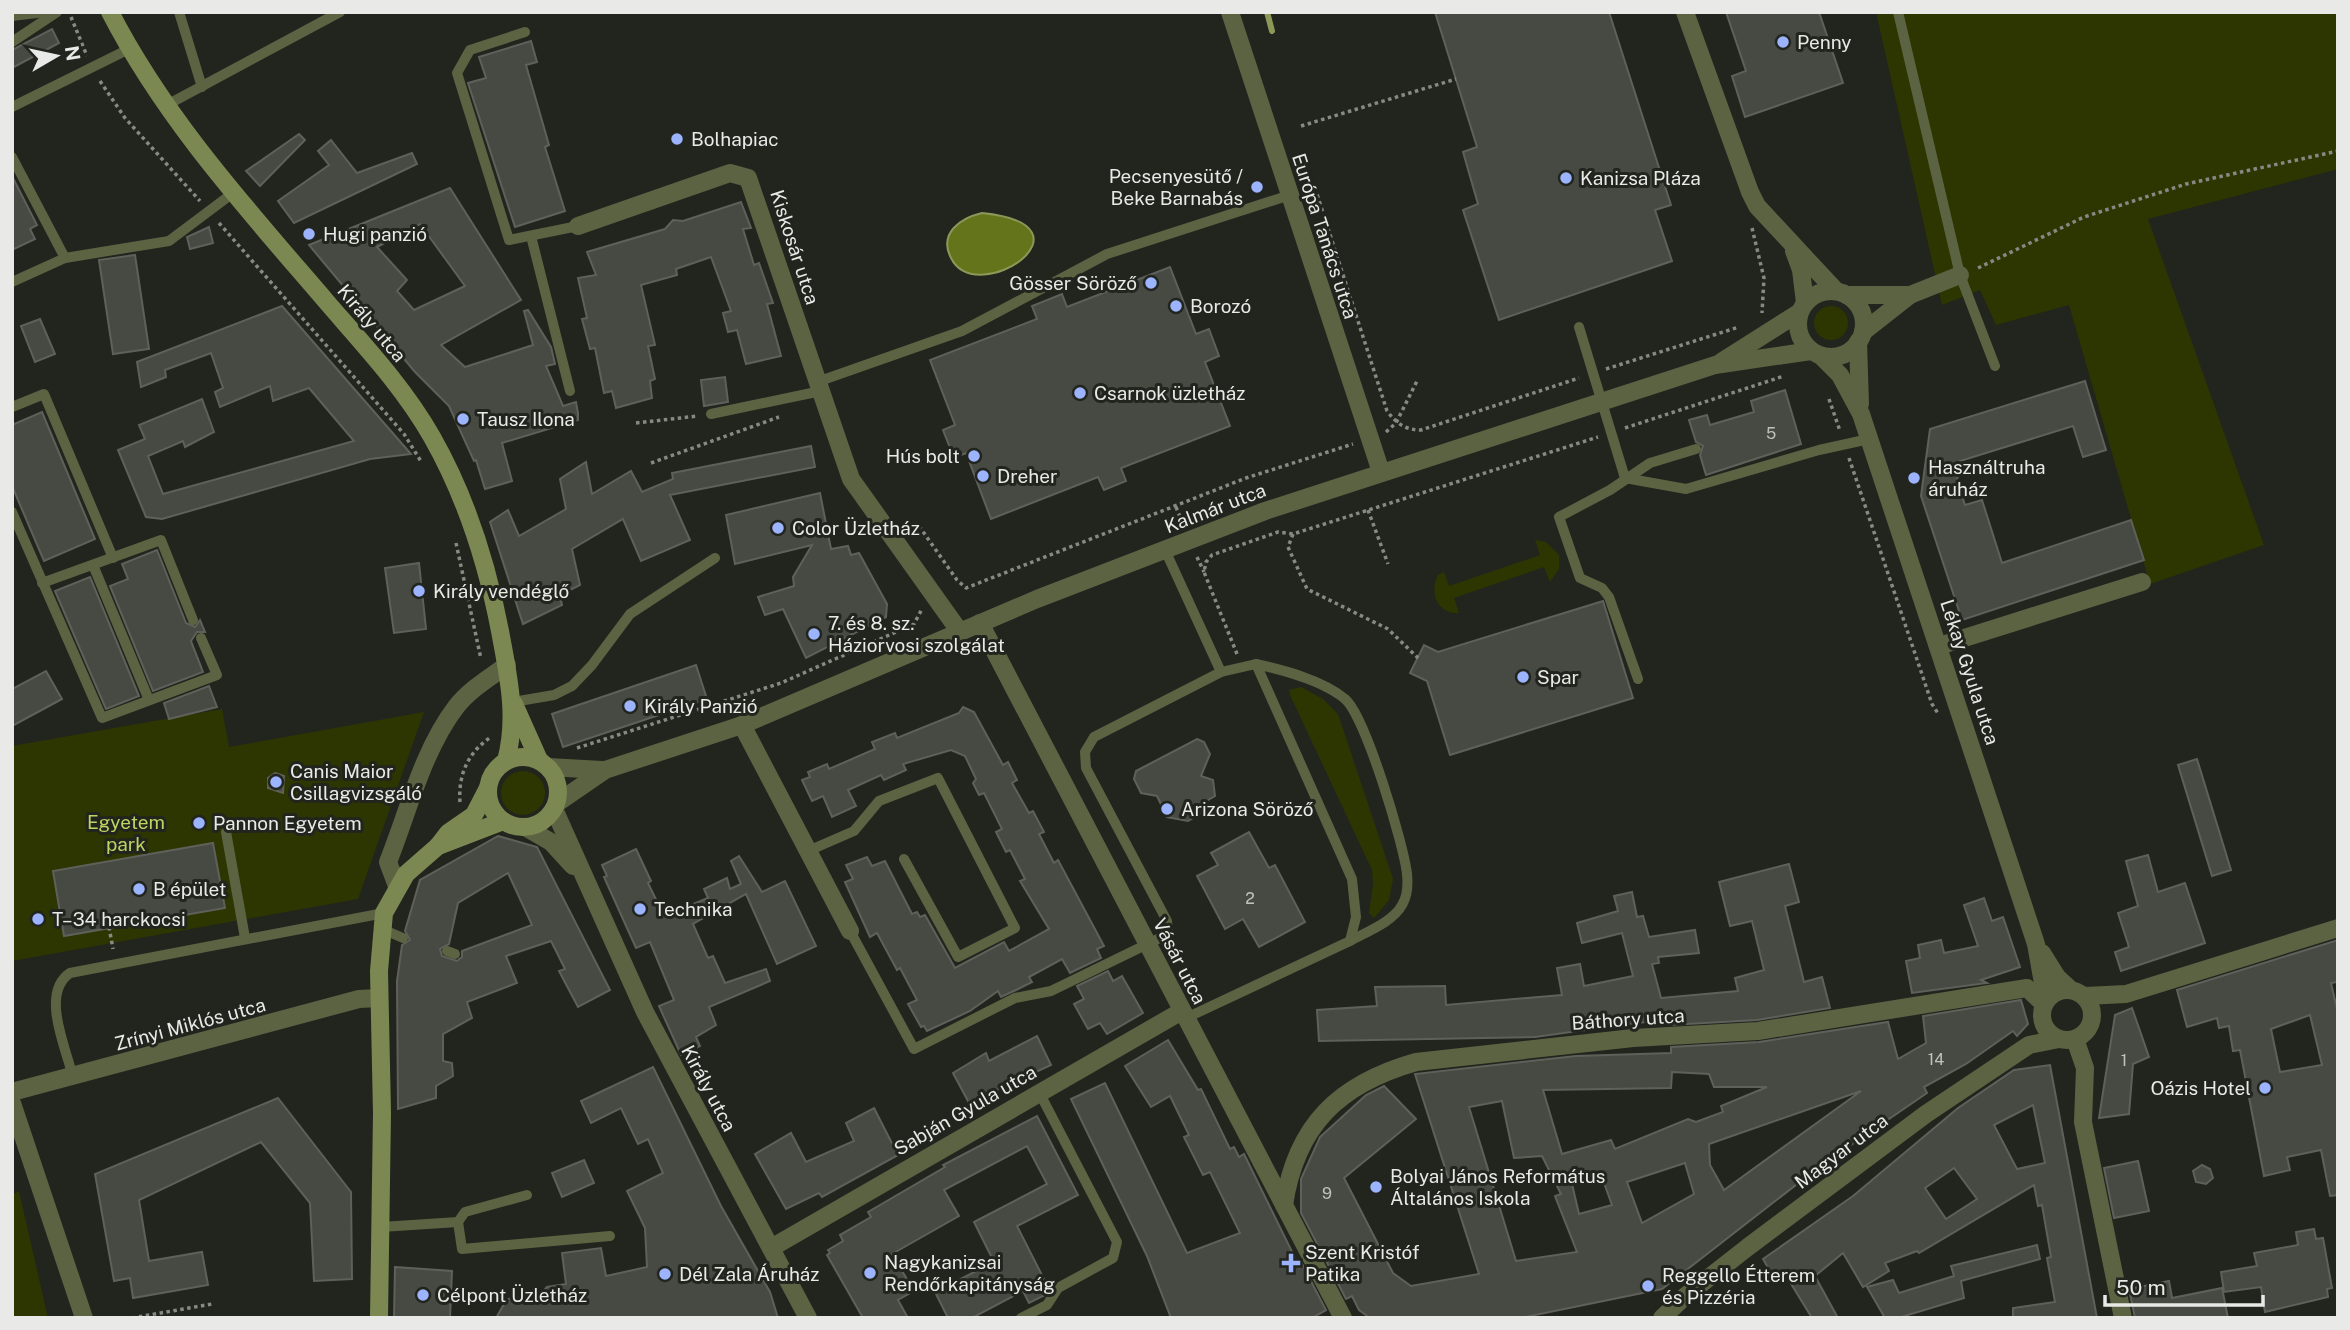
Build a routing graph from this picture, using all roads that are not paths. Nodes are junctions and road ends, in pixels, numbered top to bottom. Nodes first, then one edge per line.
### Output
1 (45, 12) edge
2 (57, 12) edge
3 (110, 12) edge
4 (179, 12) edge
5 (340, 12) edge
6 (1230, 12) edge
7 (1685, 12) edge
8 (1898, 12) edge
9 (12, 16) edge
10 (525, 32) dead end
11 (12, 42) edge
12 (129, 49) junction
13 (202, 87) junction
14 (165, 106) junction
15 (12, 107) edge
16 (12, 157) edge
17 (233, 192) junction
18 (1290, 195) junction
19 (578, 226) joint
20 (531, 236) junction
21 (1790, 241) junction
22 (65, 258) junction
23 (1960, 275) junction
24 (12, 282) edge
25 (1841, 293) junction
26 (1910, 295) junction
27 (1802, 308) junction
28 (1579, 327) dead end
29 (1861, 337) junction
30 (1816, 354) junction
31 (1715, 365) junction
32 (1995, 366) dead end
33 (819, 386) junction
34 (570, 391) dead end
35 (1603, 402) junction
36 (12, 407) edge
37 (711, 414) road end
38 (1861, 414) junction
39 (1870, 439) junction
40 (1696, 449) dead end
41 (1381, 472) junction
42 (1625, 478) junction
43 (12, 512) edge
44 (1165, 550) junction
45 (113, 558) junction
46 (715, 558) dead end
47 (93, 565) junction
48 (2142, 582) dead end
49 (42, 583) junction
50 (193, 620) dead end
51 (980, 623) junction
52 (960, 632) junction
53 (201, 638) dead end
54 (1939, 646) junction
55 (1256, 664) junction
56 (507, 665) junction
57 (1221, 672) junction
58 (1638, 679) dead end
59 (149, 700) junction
60 (513, 703) junction
61 (742, 724) junction
62 (506, 761) junction
63 (543, 763) junction
64 (605, 770) junction
65 (488, 788) junction
66 (555, 806) junction
67 (503, 821) junction
68 (524, 827) junction
69 (226, 832) dead end
70 (438, 846) junction
71 (808, 851) junction
72 (904, 859) dead end
73 (580, 873) junction
74 (397, 886) junction
75 (383, 921) junction
76 (2338, 928) edge
77 (850, 931) joint
78 (245, 938) junction
79 (403, 938) dead end
80 (1350, 942) junction
81 (1148, 944) junction
82 (2036, 944) junction
83 (2078, 993) junction
84 (2120, 996) junction
85 (379, 998) junction
86 (2044, 1008) junction
87 (1184, 1014) junction
88 (2092, 1021) junction
89 (2067, 1039) junction
90 (2029, 1045) junction
91 (73, 1077) junction
92 (12, 1092) edge
93 (1038, 1092) junction
94 (12, 1103) edge
95 (527, 1195) dead end
96 (1284, 1205) junction
97 (458, 1222) junction
98 (381, 1227) junction
99 (610, 1236) dead end
100 (771, 1248) junction
101 (375, 1317) edge
102 (84, 1318) edge
103 (808, 1318) edge
104 (1021, 1318) edge
105 (1343, 1318) edge
106 (1662, 1318) edge
107 (2123, 1318) edge

1 - 9 lane
2 - 11 lane
3 - 12 main road, Király utca
4 - 13 lane
5 - 13 lane
6 - 18 street, Európa Tanács utca
7 - 21 street
8 - 23 lane
10 - 20 lane
12 - 14 main road, Király utca
12 - 15 lane
13 - 14 lane
14 - 17 main road, Király utca
16 - 22 lane
17 - 22 lane
17 - 56 main road, Király utca
18 - 33 lane
18 - 41 street, Európa Tanács utca
19 - 20 lane
19 - 33 street, Kiskosár utca
20 - 34 lane
21 - 25 street
21 - 27 street
22 - 24 lane
23 - 26 street
23 - 32 lane
25 - 26 street
25 - 27 street
25 - 29 street
26 - 29 street
27 - 30 street
27 - 31 street, Kalmár utca
28 - 35 lane
29 - 30 street
29 - 38 street
30 - 31 street, Kalmár utca
30 - 38 street
31 - 35 street, Kalmár utca
33 - 37 lane
33 - 52 street
35 - 41 street, Kalmár utca
35 - 42 lane
36 - 45 lane
38 - 39 street, Lékay Gyula utca
39 - 42 lane
39 - 54 street, Lékay Gyula utca
40 - 42 lane
41 - 44 street, Kalmár utca
42 - 58 lane
43 - 49 lane
44 - 51 street, Kalmár utca
44 - 57 lane
45 - 47 lane
45 - 50 lane
46 - 60 lane
47 - 49 lane
47 - 59 lane
48 - 54 street
49 - 59 lane
51 - 52 street, Kalmár utca
51 - 81 street, Vásár utca
52 - 61 street, Kalmár utca
53 - 59 lane
54 - 82 street, Lékay Gyula utca
55 - 57 lane
55 - 80 lane
55 - 80 lane
56 - 60 main road, Király utca
56 - 74 street
57 - 81 lane
60 - 62 main road, Király utca
60 - 63 main road, Király utca
61 - 64 street, Kalmár utca
61 - 71 street
62 - 63 main road
62 - 65 main road
63 - 64 street, Kalmár utca
63 - 66 main road
64 - 66 street, Kalmár utca
65 - 67 main road
65 - 70 main road
66 - 68 main road
66 - 73 street, Király utca
67 - 68 main road
67 - 70 main road
68 - 73 street, Király utca
69 - 78 lane
70 - 74 main road
71 - 72 lane
71 - 77 street
73 - 100 street, Király utca
74 - 75 main road
75 - 78 lane
75 - 79 lane
75 - 85 main road
76 - 84 street
77 - 81 lane
78 - 91 lane
80 - 87 lane
81 - 87 street, Vásár utca
82 - 83 street
82 - 86 street
83 - 84 street
83 - 86 street
83 - 88 street
84 - 88 street
85 - 91 street, Zrínyi Miklós utca
85 - 98 main road
86 - 89 street
86 - 90 street, Magyar utca
86 - 96 street, Báthory utca
87 - 93 street, Sabján Gyula utca
87 - 96 street, Vásár utca
88 - 89 street
89 - 90 street, Magyar utca
89 - 107 street
90 - 106 street, Magyar utca
91 - 92 street, Zrínyi Miklós utca
93 - 100 street, Sabján Gyula utca
93 - 104 lane
94 - 102 street
95 - 97 lane
96 - 105 street, Vásár utca
97 - 98 lane
97 - 99 lane
98 - 101 main road
100 - 103 street, Király utca

